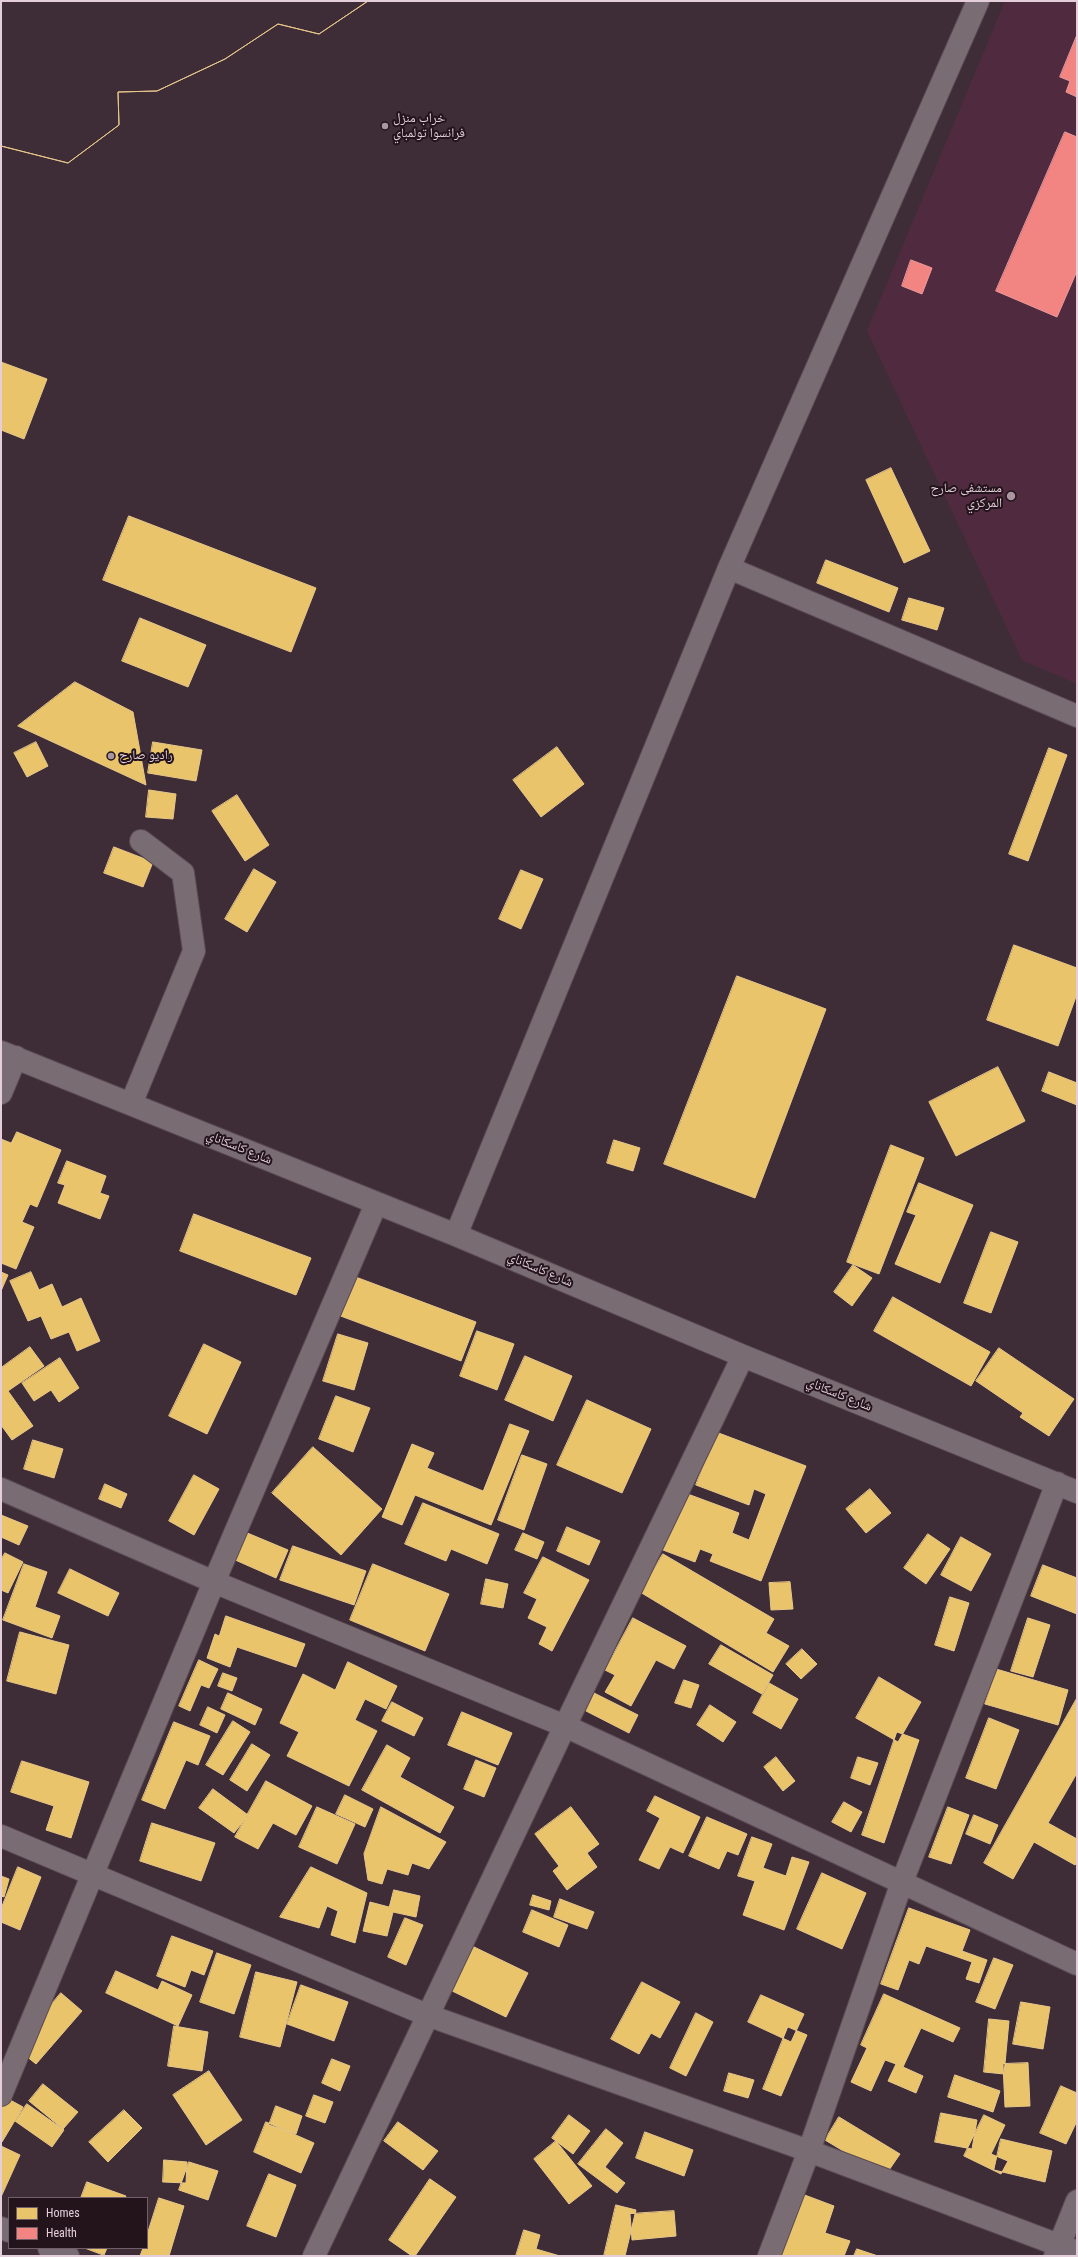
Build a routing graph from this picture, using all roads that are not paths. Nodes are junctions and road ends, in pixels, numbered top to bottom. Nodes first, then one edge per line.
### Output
1 (978, 1) edge
2 (729, 568) junction
3 (1077, 716) edge
4 (142, 841) dead end
5 (8, 1055) edge
6 (1, 1093) edge
7 (131, 1104) junction
8 (376, 1204) junction
9 (456, 1235) junction
10 (743, 1356) junction
11 (1057, 1483) junction
12 (1, 1489) edge
13 (1077, 1492) edge
14 (214, 1582) junction
15 (565, 1726) junction
16 (1, 1836) edge
17 (92, 1876) junction
18 (902, 1882) junction
19 (1077, 1964) edge
20 (427, 2015) junction
21 (1, 2095) edge
22 (809, 2151) junction
23 (1077, 2201) edge
24 (51, 2249) edge
25 (1064, 2251) edge
26 (68, 2256) edge
27 (314, 2256) edge
28 (769, 2256) edge

1 - 2 street
2 - 3 street
2 - 9 street
4 - 7 street
5 - 6 street
5 - 7 street, شارع كاسكاناي
7 - 8 street, شارع كاسكاناي
8 - 9 street, شارع كاسكاناي
8 - 14 street
9 - 10 street, شارع كاسكاناي
10 - 11 street, شارع كاسكاناي
10 - 15 street
11 - 13 street, شارع كاسكاناي
11 - 18 street
12 - 14 street
14 - 15 street
14 - 17 street
15 - 18 street
15 - 20 street
16 - 17 street
17 - 20 street
17 - 21 street
18 - 19 street
18 - 22 street
20 - 22 street
20 - 27 street
22 - 25 street
22 - 28 street
23 - 25 street
24 - 26 street

